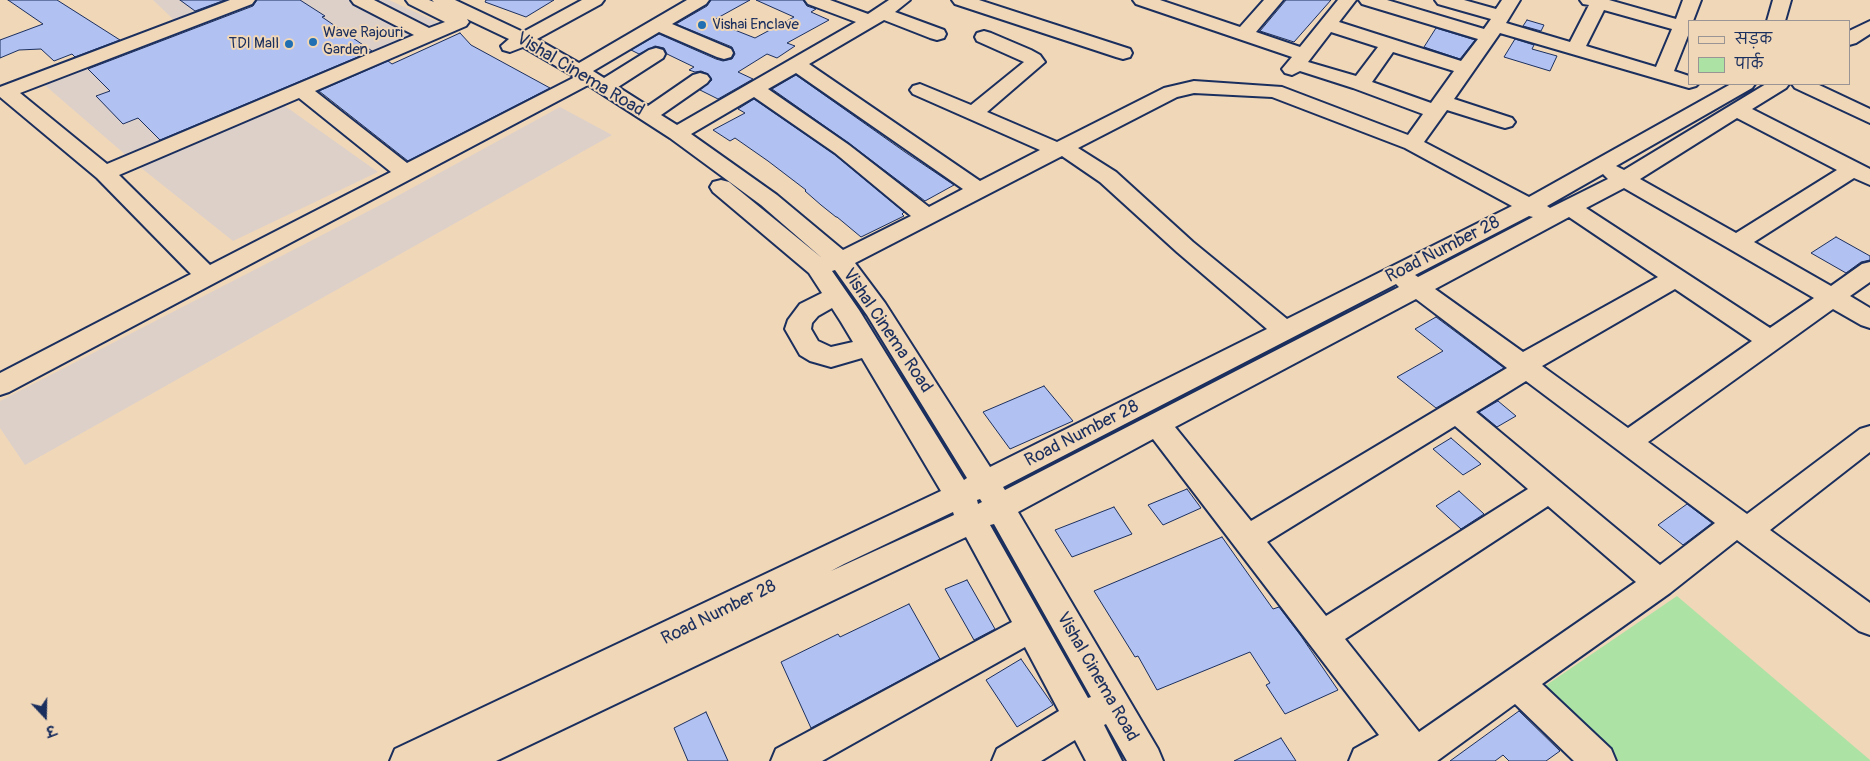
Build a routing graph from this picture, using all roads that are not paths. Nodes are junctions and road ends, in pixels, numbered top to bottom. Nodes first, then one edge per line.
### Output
1 (246, 0) edge
2 (360, 0) edge
3 (415, 0) edge
4 (441, 0) edge
5 (700, 0) edge
6 (814, 0) edge
7 (900, 0) edge
8 (960, 0) edge
9 (1142, 0) edge
10 (1347, 0) edge
11 (1368, 0) edge
12 (1444, 0) edge
13 (1511, 0) edge
14 (1692, 0) edge
15 (1782, 0) edge
16 (590, 1) edge
17 (1270, 1) edge
18 (1594, 1) edge
19 (1870, 10) edge
20 (876, 17) junction
21 (1776, 20) edge
22 (460, 22) junction
23 (1850, 23) edge
24 (1327, 24) junction
25 (659, 25) junction
26 (1495, 26) junction
27 (1870, 26) edge
28 (1685, 27) edge
29 (937, 34) dead end
30 (1244, 34) junction
31 (428, 35) junction
32 (984, 37) dead end
33 (1850, 38) edge
34 (517, 43) junction
35 (1389, 45) junction
36 (1575, 50) junction
37 (724, 53) dead end
38 (1123, 53) dead end
39 (656, 54) dead end
40 (1299, 59) junction
41 (796, 64) junction
42 (1466, 69) junction
43 (1663, 74) junction
44 (700, 79) dead end
45 (586, 80) junction
46 (1688, 82) edge
47 (1360, 84) junction
48 (1698, 85) edge
49 (1775, 85) edge
50 (1804, 85) edge
51 (301, 89) junction
52 (755, 89) junction
53 (920, 90) dead end
54 (3, 91) edge
55 (1275, 91) junction
56 (1736, 96) edge
57 (1439, 107) junction
58 (974, 113) junction
59 (648, 115) junction
60 (1870, 117) edge
61 (1505, 122) dead end
62 (677, 134) junction
63 (1412, 144) junction
64 (1060, 149) junction
65 (1612, 172) junction
66 (105, 173) junction
67 (406, 173) junction
68 (1862, 173) edge
69 (979, 190) junction
70 (1550, 210) junction
71 (928, 217) junction
72 (1736, 243) junction
73 (841, 261) junction
74 (817, 267) junction
75 (1870, 270) edge
76 (208, 277) junction
77 (1676, 278) junction
78 (1407, 281) junction
79 (1831, 296) junction
80 (838, 297) junction
81 (1870, 319) edge
82 (1284, 331) junction
83 (1770, 340) junction
84 (869, 347) junction
85 (1524, 367) junction
86 (0, 385) edge
87 (1457, 412) junction
88 (1157, 424) junction
89 (1870, 438) edge
90 (1628, 442) junction
91 (985, 482) junction
92 (1549, 490) junction
93 (959, 496) junction
94 (1000, 507) junction
95 (973, 520) junction
96 (1742, 527) junction
97 (1247, 539) junction
98 (1659, 583) junction
99 (1870, 621) edge
100 (1032, 627) junction
101 (1322, 636) junction
102 (1518, 683) junction
103 (1113, 705) junction
104 (1081, 717) junction
105 (1413, 752) edge
106 (407, 761) edge
107 (458, 761) edge
108 (788, 761) edge
109 (1009, 761) edge
110 (1105, 761) edge
111 (1146, 761) edge
112 (1366, 761) edge
113 (1599, 761) edge

1 - 54 street
2 - 31 street
3 - 22 street, Vishal Cinema Road
4 - 34 street, Vishal Cinema Road
5 - 25 street
6 - 20 street
7 - 20 street
8 - 38 street
9 - 30 street
10 - 24 street
11 - 26 street
12 - 26 street
13 - 26 street
14 - 28 street
15 - 21 street
16 - 34 street
17 - 30 street
18 - 28 street
18 - 36 street
19 - 23 street
20 - 29 street
20 - 41 street
22 - 31 street
22 - 34 street, Vishal Cinema Road
24 - 35 street
24 - 40 street
25 - 37 street
25 - 45 street
26 - 36 street
26 - 42 street
27 - 33 street
28 - 43 street
30 - 40 street
31 - 51 street
32 - 58 street
34 - 45 street, Vishal Cinema Road
35 - 42 street
35 - 47 street
36 - 43 street
39 - 45 street
40 - 47 street
40 - 55 street
41 - 52 street
41 - 69 street
42 - 57 street
43 - 46 street
44 - 59 street
45 - 59 street, Vishal Cinema Road
45 - 67 street
45 - 74 street, Vishal Cinema Road
47 - 57 street
48 - 56 street
49 - 56 street, Road Number 28
50 - 60 street
51 - 66 street
51 - 67 street
52 - 62 street
52 - 71 street
53 - 58 street
54 - 66 street
55 - 63 street
55 - 64 street
56 - 65 street, Road Number 28
56 - 68 street
57 - 61 street
57 - 63 street
58 - 64 street
59 - 62 street, Vishal Cinema Road
62 - 73 street, Vishal Cinema Road
63 - 70 street
64 - 69 street
64 - 82 street
65 - 70 street, Road Number 28
65 - 70 street, Road Number 28
65 - 72 street
66 - 76 street
67 - 76 street
68 - 72 street
69 - 71 street
70 - 77 street
70 - 78 street, Road Number 28
71 - 73 street
72 - 79 street
73 - 74 street
73 - 91 street, Vishal Cinema Road
74 - 80 street, Vishal Cinema Road
75 - 79 street
76 - 86 street
77 - 83 street
77 - 85 street
78 - 82 street, Road Number 28
78 - 85 street
78 - 88 street, Road Number 28
79 - 81 street
79 - 83 street
80 - 84 street, Vishal Cinema Road
80 - 84 street
82 - 91 street, Road Number 28
83 - 90 street
84 - 93 street, Vishal Cinema Road
85 - 87 street
85 - 90 street
87 - 92 street
87 - 97 street
88 - 94 street, Road Number 28
88 - 97 street
89 - 96 street
90 - 96 street
91 - 93 street, Road Number 28
91 - 94 street, Vishal Cinema Road
92 - 98 street
92 - 101 street
93 - 95 street, Vishal Cinema Road
93 - 106 street, Road Number 28
94 - 95 street, Road Number 28
94 - 103 street, Vishal Cinema Road
95 - 100 street, Vishal Cinema Road
95 - 107 street, Road Number 28
96 - 98 street
96 - 99 street
97 - 101 street
98 - 102 street
100 - 104 street, Vishal Cinema Road
100 - 108 street
101 - 105 street
102 - 105 street
102 - 113 street
103 - 104 street
103 - 111 street, Vishal Cinema Road
104 - 109 street
104 - 110 street, Vishal Cinema Road
105 - 112 street

